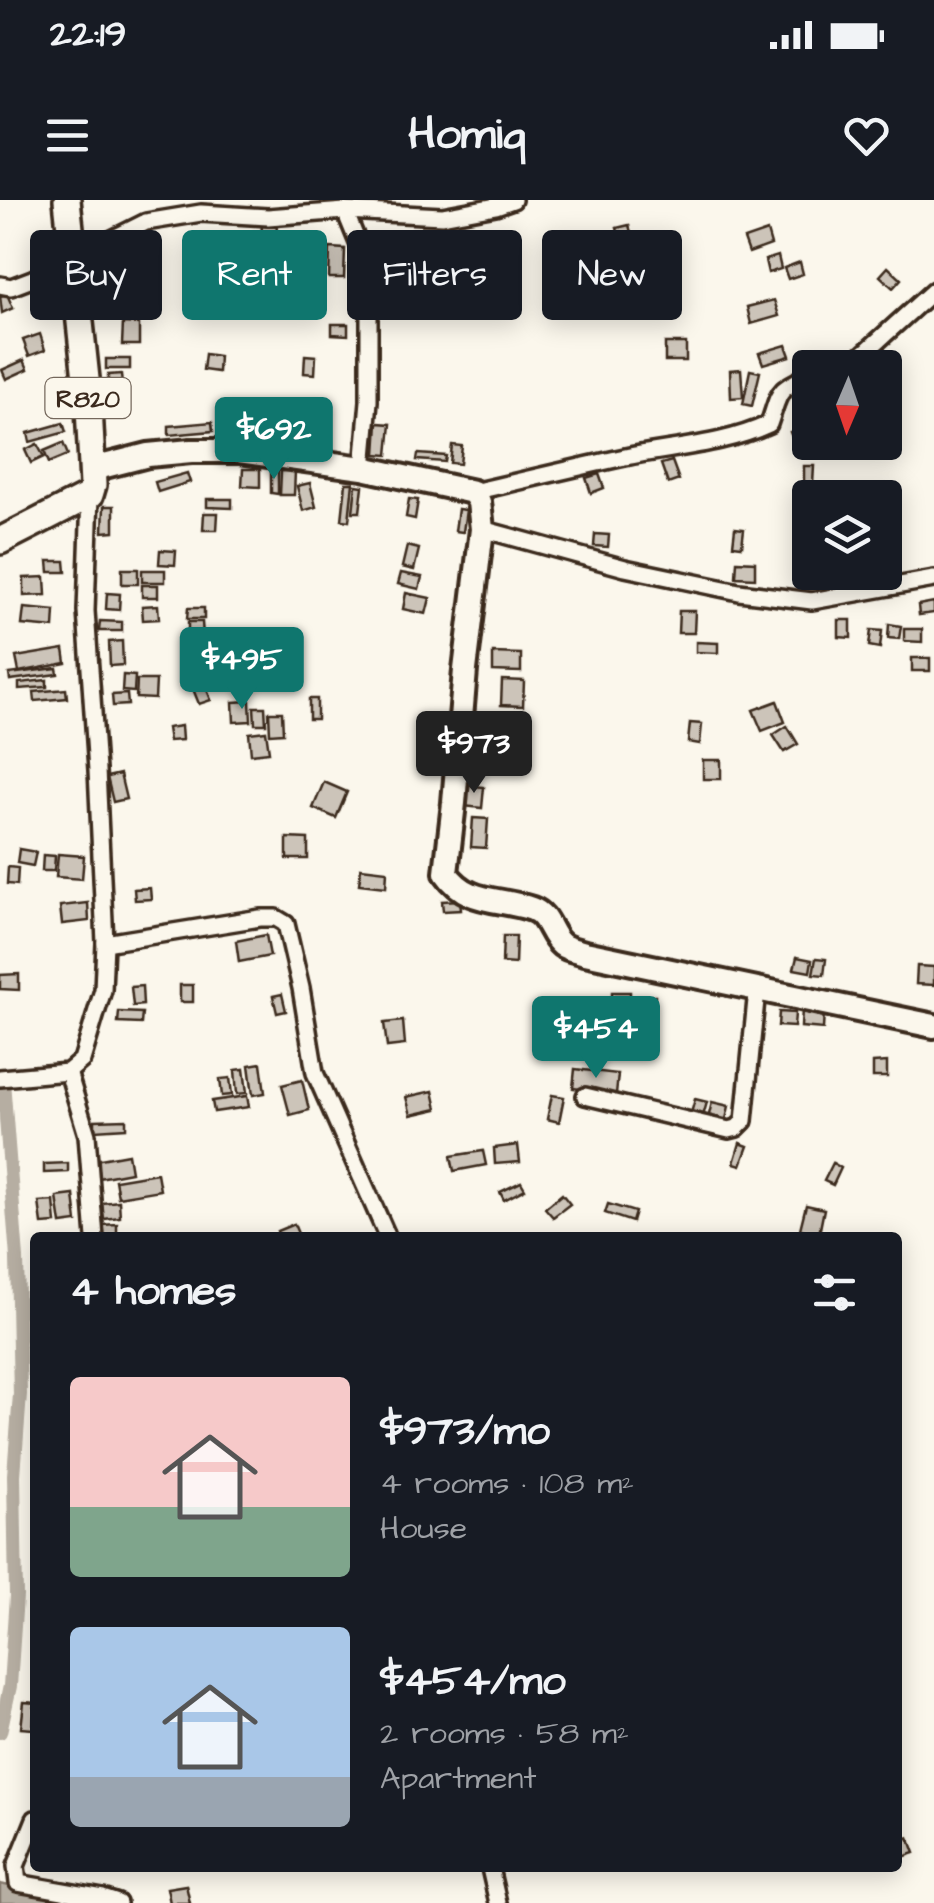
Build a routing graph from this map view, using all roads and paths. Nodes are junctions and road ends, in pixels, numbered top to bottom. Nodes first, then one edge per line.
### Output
1 (66, 200) edge
2 (513, 200) edge
3 (345, 211) junction
4 (70, 230) edge
5 (129, 230) edge
6 (30, 279) edge
7 (0, 285) edge
8 (934, 290) edge
9 (79, 320) edge
10 (868, 350) edge
11 (792, 383) edge
12 (362, 468) junction
13 (93, 469) junction
14 (473, 492) junction
15 (90, 496) junction
16 (482, 529) junction
17 (0, 541) edge
18 (934, 579) edge
19 (105, 943) junction
20 (757, 990) junction
21 (934, 1026) edge
22 (68, 1072) junction
23 (0, 1078) edge
24 (585, 1096) dead end
25 (95, 1232) edge
26 (385, 1232) edge
27 (30, 1832) edge
28 (491, 1872) edge
29 (118, 1903) edge
30 (498, 1903) edge

1 - 4 main road, R820
2 - 3 street
3 - 5 street
3 - 12 street
6 - 7 street
8 - 10 street
9 - 13 main road, R820
11 - 14 street
12 - 13 main road
12 - 14 main road
13 - 15 main road, R820
14 - 16 main road
15 - 17 main road
15 - 19 street
16 - 18 street
16 - 20 main road
19 - 22 street
19 - 26 street
20 - 21 main road
20 - 24 street
22 - 23 street
22 - 25 street
27 - 29 street
28 - 30 street

